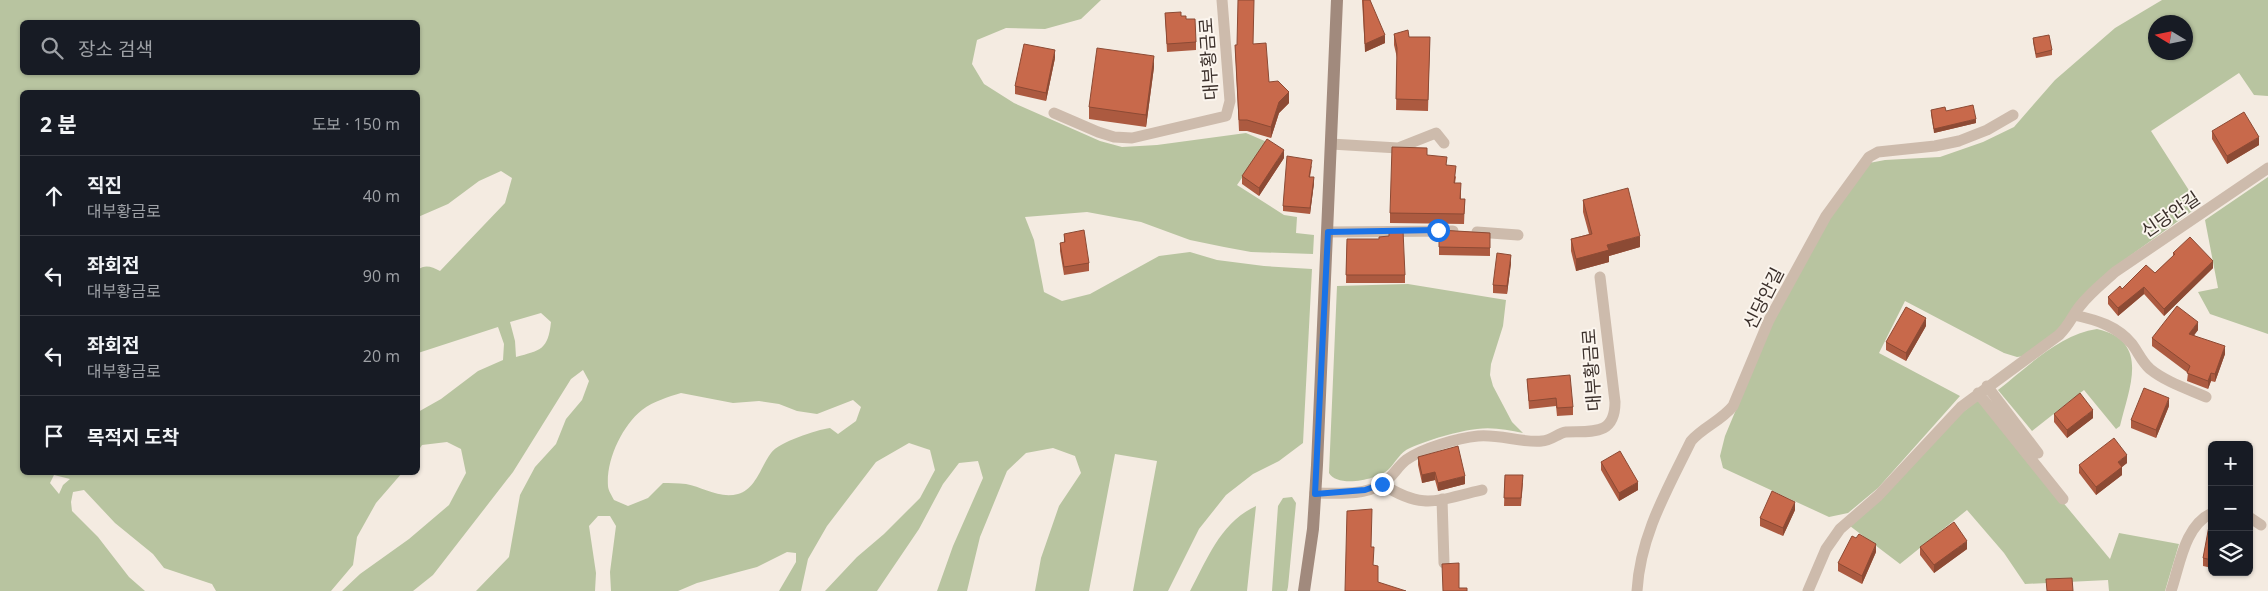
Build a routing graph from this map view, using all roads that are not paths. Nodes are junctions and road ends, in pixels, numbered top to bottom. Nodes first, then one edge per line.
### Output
1 (1222, 0) edge
2 (1337, 0) edge
3 (1054, 113) dead end
4 (2013, 115) dead end
5 (1444, 142) dead end
6 (1330, 144) junction
7 (2268, 168) edge
8 (1328, 232) junction
9 (1518, 235) dead end
10 (1600, 277) dead end
11 (2074, 315) junction
12 (1983, 390) junction
13 (2206, 397) dead end
14 (2038, 453) dead end
15 (1382, 484) junction
16 (1482, 490) dead end
17 (1315, 494) junction
18 (1442, 499) junction
19 (2063, 499) dead end
20 (2208, 516) edge
21 (2253, 520) edge
22 (2261, 525) dead end
23 (1444, 563) edge
24 (1304, 591) edge
25 (1637, 591) edge
26 (1808, 591) edge
27 (2171, 591) edge

1 - 3 lane, 대부황금로
2 - 6 main road
4 - 25 lane, 신당안길
5 - 6 lane
6 - 8 main road
7 - 11 lane, 신당안길
8 - 9 lane
8 - 17 main road
10 - 15 lane, 대부황금로
11 - 12 lane, 신당안길
11 - 13 lane
12 - 14 lane
12 - 19 lane
12 - 26 lane, 신당안길
15 - 17 lane, 대부황금로
15 - 18 lane
16 - 18 lane
17 - 24 main road
18 - 23 lane
20 - 27 lane
21 - 22 lane

